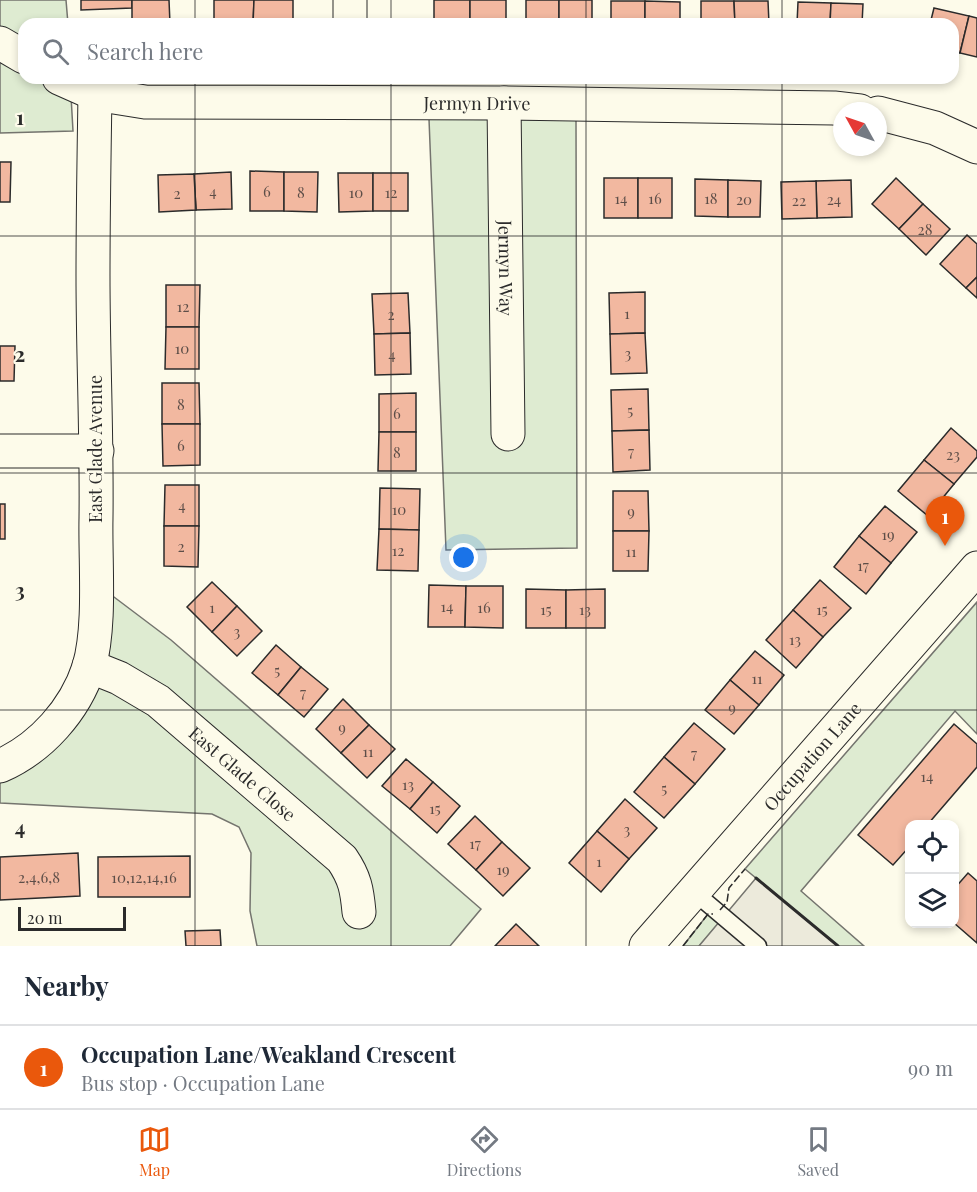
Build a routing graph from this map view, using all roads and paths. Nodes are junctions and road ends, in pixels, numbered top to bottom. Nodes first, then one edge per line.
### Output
1 (351, 0) edge
2 (350, 18) edge
3 (0, 42) edge
4 (18, 53) edge
5 (72, 84) edge
6 (349, 90) edge
7 (94, 94) junction
8 (504, 103) junction
9 (833, 108) edge
10 (887, 116) edge
11 (977, 147) edge
12 (508, 434) dead end
13 (0, 451) edge
14 (97, 451) junction
15 (977, 568) edge
16 (89, 666) junction
17 (0, 766) edge
18 (694, 892) junction
19 (359, 912) dead end
20 (646, 946) edge
21 (758, 946) edge

1 - 2 street
3 - 4 street
5 - 7 street, Jermyn Drive
6 - 7 street, Jermyn Drive
6 - 8 street, Jermyn Drive
7 - 14 street, East Glade Avenue
8 - 9 street, Jermyn Drive
8 - 12 street, Jermyn Way
10 - 11 street
13 - 14 street
14 - 16 street, East Glade Avenue
15 - 18 street, Occupation Lane
16 - 17 street, East Glade Avenue
16 - 19 street, East Glade Close
18 - 20 street, Occupation Lane
18 - 21 lane

